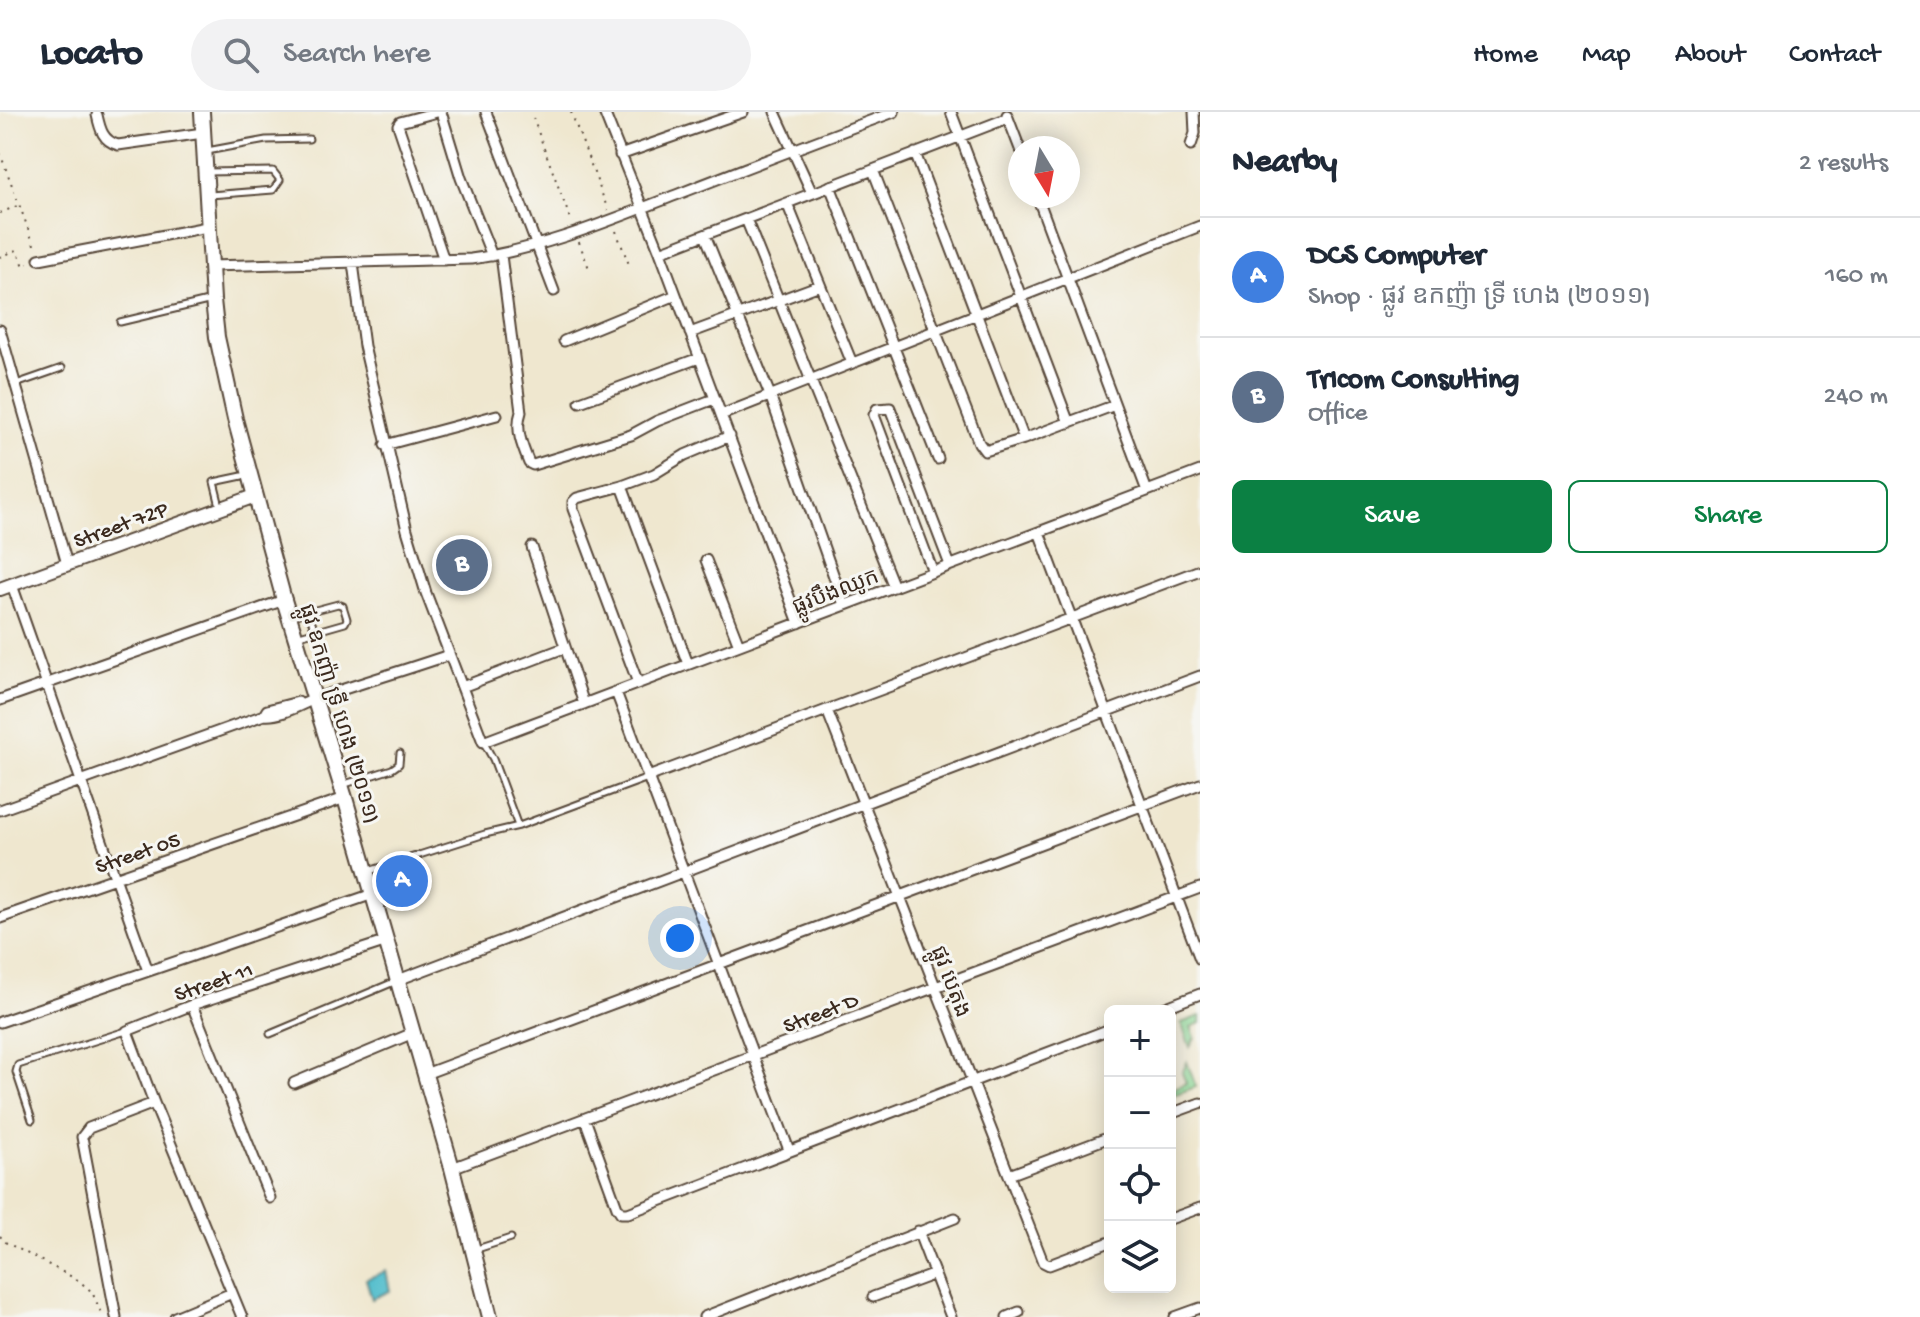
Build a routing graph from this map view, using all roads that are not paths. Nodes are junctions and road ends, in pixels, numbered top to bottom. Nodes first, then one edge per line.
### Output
1 (202, 112) edge
2 (439, 112) edge
3 (486, 112) edge
4 (604, 112) edge
5 (743, 112) edge
6 (775, 112) edge
7 (894, 112) edge
8 (951, 112) edge
9 (1194, 112) edge
10 (97, 115) dead end
11 (1007, 115) edge
12 (203, 133) junction
13 (961, 136) junction
14 (1015, 136) edge
15 (309, 139) dead end
16 (1191, 145) dead end
17 (791, 150) junction
18 (204, 151) junction
19 (915, 153) junction
20 (620, 155) junction
21 (873, 170) junction
22 (205, 172) junction
23 (830, 186) junction
24 (812, 193) junction
25 (205, 195) junction
26 (787, 203) junction
27 (642, 208) junction
28 (1042, 208) edge
29 (746, 219) junction
30 (1200, 226) edge
31 (207, 227) junction
32 (705, 235) junction
33 (537, 246) junction
34 (660, 252) junction
35 (496, 255) junction
36 (39, 259) road end
37 (444, 260) junction
38 (353, 263) junction
39 (210, 266) junction
40 (1068, 278) junction
41 (820, 285) junction
42 (554, 291) dead end
43 (676, 295) junction
44 (1022, 296) junction
45 (213, 300) junction
46 (779, 300) junction
47 (978, 313) junction
48 (738, 315) junction
49 (120, 322) dead end
50 (0, 330) edge
51 (935, 330) junction
52 (690, 333) junction
53 (564, 341) dead end
54 (892, 347) junction
55 (699, 358) junction
56 (852, 363) junction
57 (62, 368) dead end
58 (812, 379) junction
59 (15, 385) junction
60 (770, 395) junction
61 (714, 399) junction
62 (580, 402) dead end
63 (1115, 405) junction
64 (497, 415) dead end
65 (721, 415) junction
66 (1069, 423) junction
67 (730, 436) junction
68 (1024, 439) junction
69 (385, 445) junction
70 (938, 459) dead end
71 (1200, 471) edge
72 (249, 474) junction
73 (622, 486) junction
74 (1147, 491) junction
75 (255, 496) junction
76 (220, 507) junction
77 (1039, 532) junction
78 (532, 547) dead end
79 (706, 560) dead end
80 (67, 564) junction
81 (950, 565) junction
82 (1200, 570) edge
83 (933, 572) junction
84 (6, 587) edge
85 (894, 587) junction
86 (284, 600) junction
87 (844, 605) junction
88 (309, 612) junction
89 (289, 617) junction
90 (1072, 618) junction
91 (799, 623) junction
92 (315, 632) junction
93 (295, 638) junction
94 (739, 645) junction
95 (564, 648) junction
96 (449, 655) junction
97 (688, 664) junction
98 (1200, 676) edge
99 (638, 683) junction
100 (47, 684) junction
101 (462, 687) junction
102 (616, 692) junction
103 (313, 699) junction
104 (0, 700) edge
105 (584, 704) junction
106 (827, 710) junction
107 (1107, 711) junction
108 (483, 742) junction
109 (400, 753) dead end
110 (648, 777) junction
111 (81, 781) junction
112 (1200, 784) edge
113 (343, 792) junction
114 (863, 803) junction
115 (1142, 806) junction
116 (0, 810) edge
117 (519, 826) junction
118 (684, 871) junction
119 (367, 872) junction
120 (115, 878) junction
121 (1200, 888) edge
122 (373, 894) junction
123 (900, 897) junction
124 (1177, 897) junction
125 (0, 918) edge
126 (387, 941) junction
127 (1200, 959) edge
128 (719, 964) junction
129 (148, 971) junction
130 (398, 980) junction
131 (935, 987) junction
132 (1200, 994) edge
133 (192, 1005) junction
134 (1172, 1005) edge
135 (0, 1022) edge
136 (127, 1031) junction
137 (1104, 1031) edge
138 (413, 1033) junction
139 (270, 1034) dead end
140 (753, 1056) junction
141 (425, 1074) junction
142 (972, 1081) junction
143 (294, 1083) dead end
144 (154, 1103) junction
145 (1200, 1103) edge
146 (1176, 1112) edge
147 (585, 1119) junction
148 (32, 1120) dead end
149 (1104, 1139) edge
150 (789, 1150) junction
151 (452, 1168) junction
152 (1009, 1175) junction
153 (270, 1198) dead end
154 (1200, 1208) edge
155 (1176, 1217) edge
156 (955, 1218) dead end
157 (918, 1231) junction
158 (511, 1238) dead end
159 (1104, 1244) edge
160 (473, 1250) junction
161 (935, 1274) junction
162 (232, 1293) junction
163 (873, 1297) dead end
164 (1200, 1308) edge
165 (1019, 1312) dead end
166 (116, 1317) edge
167 (175, 1317) edge
168 (242, 1317) edge
169 (490, 1317) edge
170 (704, 1317) edge
171 (951, 1317) edge
172 (1007, 1317) edge
173 (1175, 1317) edge

1 - 12 main road, ផ្លូវ ឧកញ៉ា ទ្រី ហេង (២០១១)
2 - 35 street
2 - 37 street
3 - 33 street
4 - 20 street
5 - 20 street
6 - 17 street
7 - 17 street
8 - 13 street
9 - 16 street
10 - 12 street
11 - 13 street
11 - 14 street
12 - 18 main road, ផ្លូវ ឧកញ៉ា ទ្រី ហេង (២០១១)
13 - 19 street
13 - 44 street
15 - 18 lane
17 - 24 street
17 - 27 street
18 - 22 main road, ផ្លូវ ឧកញ៉ា ទ្រី ហេង (២០១១)
19 - 21 street
19 - 47 street
20 - 27 street
21 - 23 street
21 - 51 street
22 - 25 main road, ផ្លូវ ឧកញ៉ា ទ្រី ហេង (២០១១)
22 - 25 lane
23 - 24 street
23 - 54 street
24 - 26 street
25 - 31 main road, ផ្លូវ ឧកញ៉ា ទ្រី ហេង (២០១១)
26 - 29 street
26 - 41 street
27 - 33 street
27 - 34 street
28 - 40 street
29 - 32 street
29 - 46 street
30 - 40 street
31 - 36 street
31 - 39 main road, ផ្លូវ ឧកញ៉ា ទ្រី ហេង (២០១១)
32 - 34 street
32 - 48 street
33 - 35 street
33 - 42 street
34 - 43 street
35 - 37 street
35 - 61 street
37 - 38 street
38 - 39 street
38 - 69 street
39 - 45 main road, ផ្លូវ ឧកញ៉ា ទ្រី ហេង (២០១១)
40 - 44 street
40 - 63 street
41 - 46 street
41 - 56 street
43 - 52 street
43 - 53 street
44 - 47 street
44 - 66 street
45 - 49 lane
45 - 72 main road, ផ្លូវ ឧកញ៉ា ទ្រី ហេង (២០១១)
46 - 48 street
46 - 58 street
47 - 51 street
47 - 68 street
48 - 52 street
48 - 60 street
50 - 59 street
51 - 54 street
51 - 68 street
52 - 55 street
54 - 56 street
54 - 70 street
55 - 61 street
55 - 62 street
56 - 58 street
57 - 59 lane
58 - 60 street
58 - 85 street
59 - 80 street
60 - 65 street
60 - 87 street
61 - 65 street
63 - 66 street
63 - 74 street
64 - 69 street
65 - 67 street
66 - 68 street
67 - 73 street
67 - 91 street
69 - 96 street
71 - 74 street, ផ្លូវបឹងឈូក
72 - 75 main road, ផ្លូវ ឧកញ៉ា ទ្រី ហេង (២០១១)
72 - 76 lane
73 - 97 street
73 - 99 street
74 - 77 street, ផ្លូវបឹងឈូក
75 - 76 street, Street 72P
75 - 86 main road, ផ្លូវ ឧកញ៉ា ទ្រី ហេង (២០១១)
76 - 80 street, Street 72P
77 - 81 street, ផ្លូវបឹងឈូក
77 - 90 street
78 - 95 street
79 - 94 street
80 - 84 street, Street 72P
81 - 83 street, ផ្លូវបឹងឈូក
81 - 83 street
82 - 90 street
83 - 85 street, ផ្លូវបឹងឈូក
84 - 100 street
85 - 87 street, ផ្លូវបឹងឈូក
86 - 89 main road, ផ្លូវ ឧកញ៉ា ទ្រី ហេង (២០១១)
86 - 100 street
87 - 91 street, ផ្លូវបឹងឈូក
88 - 89 lane
88 - 92 lane
88 - 92 lane
89 - 93 main road, ផ្លូវ ឧកញ៉ា ទ្រី ហេង (២០១១)
90 - 106 street
90 - 107 street
91 - 94 street, ផ្លូវបឹងឈូក
92 - 93 lane
93 - 103 main road, ផ្លូវ ឧកញ៉ា ទ្រី ហេង (២០១១)
94 - 97 street, ផ្លូវបឹងឈូក
95 - 101 street
95 - 105 street
96 - 101 street
96 - 103 street
97 - 99 street, ផ្លូវបឹងឈូក
98 - 107 street
99 - 102 street, ផ្លូវបឹងឈូក
100 - 104 street
100 - 111 street
101 - 108 street
102 - 105 street, ផ្លូវបឹងឈូក
102 - 110 street
103 - 111 street
103 - 113 main road, ផ្លូវ ឧកញ៉ា ទ្រី ហេង (២០១១)
105 - 108 street, ផ្លូវបឹងឈូក
106 - 110 street
106 - 114 street, ផ្លូវ បេតុង
107 - 114 street
107 - 115 street
108 - 117 lane
109 - 113 lane
110 - 117 lane
110 - 118 street
111 - 116 street
111 - 120 street
112 - 115 street
113 - 119 main road, ផ្លូវ ឧកញ៉ា ទ្រី ហេង (២០១១)
113 - 120 street, Street 05
114 - 118 street
114 - 123 street, ផ្លូវ បេតុង
115 - 123 street
115 - 124 street
117 - 119 lane
118 - 128 street
118 - 130 street
119 - 122 main road, ផ្លូវ ឧកញ៉ា ទ្រី ហេង (២០១១)
120 - 125 street, Street 05
120 - 129 street
121 - 124 street, Street D
122 - 126 main road, ផ្លូវ ឧកញ៉ា ទ្រី ហេង (២០១១)
122 - 129 street
123 - 128 street
123 - 131 street, ផ្លូវ បេតុង
124 - 127 street
124 - 131 street, Street D
126 - 130 main road, ផ្លូវ ឧកញ៉ា ទ្រី ហេង (២០១១)
126 - 133 street, Street 11
128 - 140 street
128 - 141 street
129 - 135 street
130 - 138 main road, ផ្លូវ ឧកញ៉ា ទ្រី ហេង (២០១១)
130 - 139 lane
131 - 140 street, Street D
131 - 142 street, ផ្លូវ បេតុង
132 - 134 street
133 - 136 street, Street 11
133 - 153 street
136 - 144 street
136 - 148 lane
137 - 142 street
138 - 141 main road, ផ្លូវ ឧកញ៉ា ទ្រី ហេង (២០១១)
138 - 143 street
140 - 147 street, Street D
140 - 150 street
141 - 151 main road, ផ្លូវ ឧកញ៉ា ទ្រី ហេង (២០១១)
142 - 150 street
142 - 152 street, ផ្លូវ បេតុង
144 - 162 street
144 - 166 street
145 - 146 street
147 - 150 street
147 - 151 street, Street D
149 - 152 street
151 - 160 main road, ផ្លូវ ឧកញ៉ា ទ្រី ហេង (២០១១)
152 - 159 street, ផ្លូវ បេតុង
154 - 155 street
156 - 157 street
157 - 161 street
157 - 170 street
158 - 160 lane
160 - 169 main road, ផ្លូវ ឧកញ៉ា ទ្រី ហេង (២០១១)
161 - 163 street
161 - 171 street
162 - 167 street
162 - 168 street
164 - 173 street
165 - 172 street

